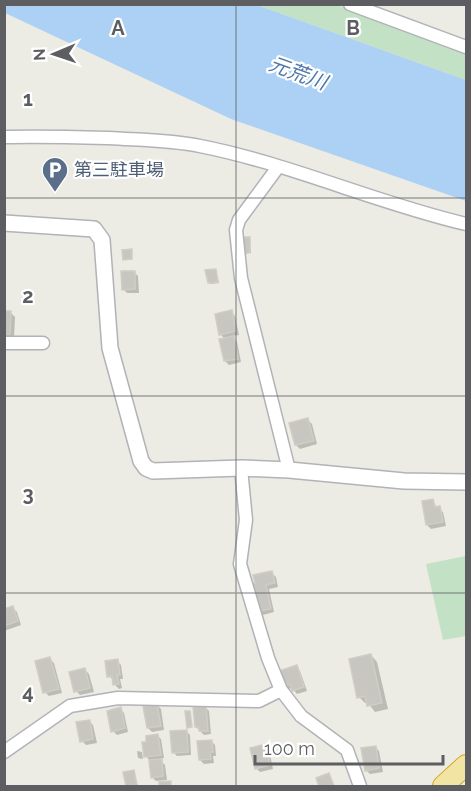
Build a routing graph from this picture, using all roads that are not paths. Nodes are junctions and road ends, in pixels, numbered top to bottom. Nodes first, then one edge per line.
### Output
1 (356, 6) edge
2 (466, 47) edge
3 (4, 136) edge
4 (278, 167) junction
5 (4, 223) edge
6 (466, 224) edge
7 (4, 343) edge
8 (43, 343) dead end
9 (241, 468) junction
10 (289, 470) junction
11 (466, 482) edge
12 (280, 690) junction
13 (4, 752) edge
14 (466, 765) edge
15 (360, 786) edge
16 (443, 786) edge

1 - 2 street
3 - 4 street
4 - 6 street
4 - 10 street
5 - 9 street
7 - 8 street
9 - 10 street
9 - 12 street
10 - 11 street
12 - 13 street
12 - 15 street
14 - 16 highway

